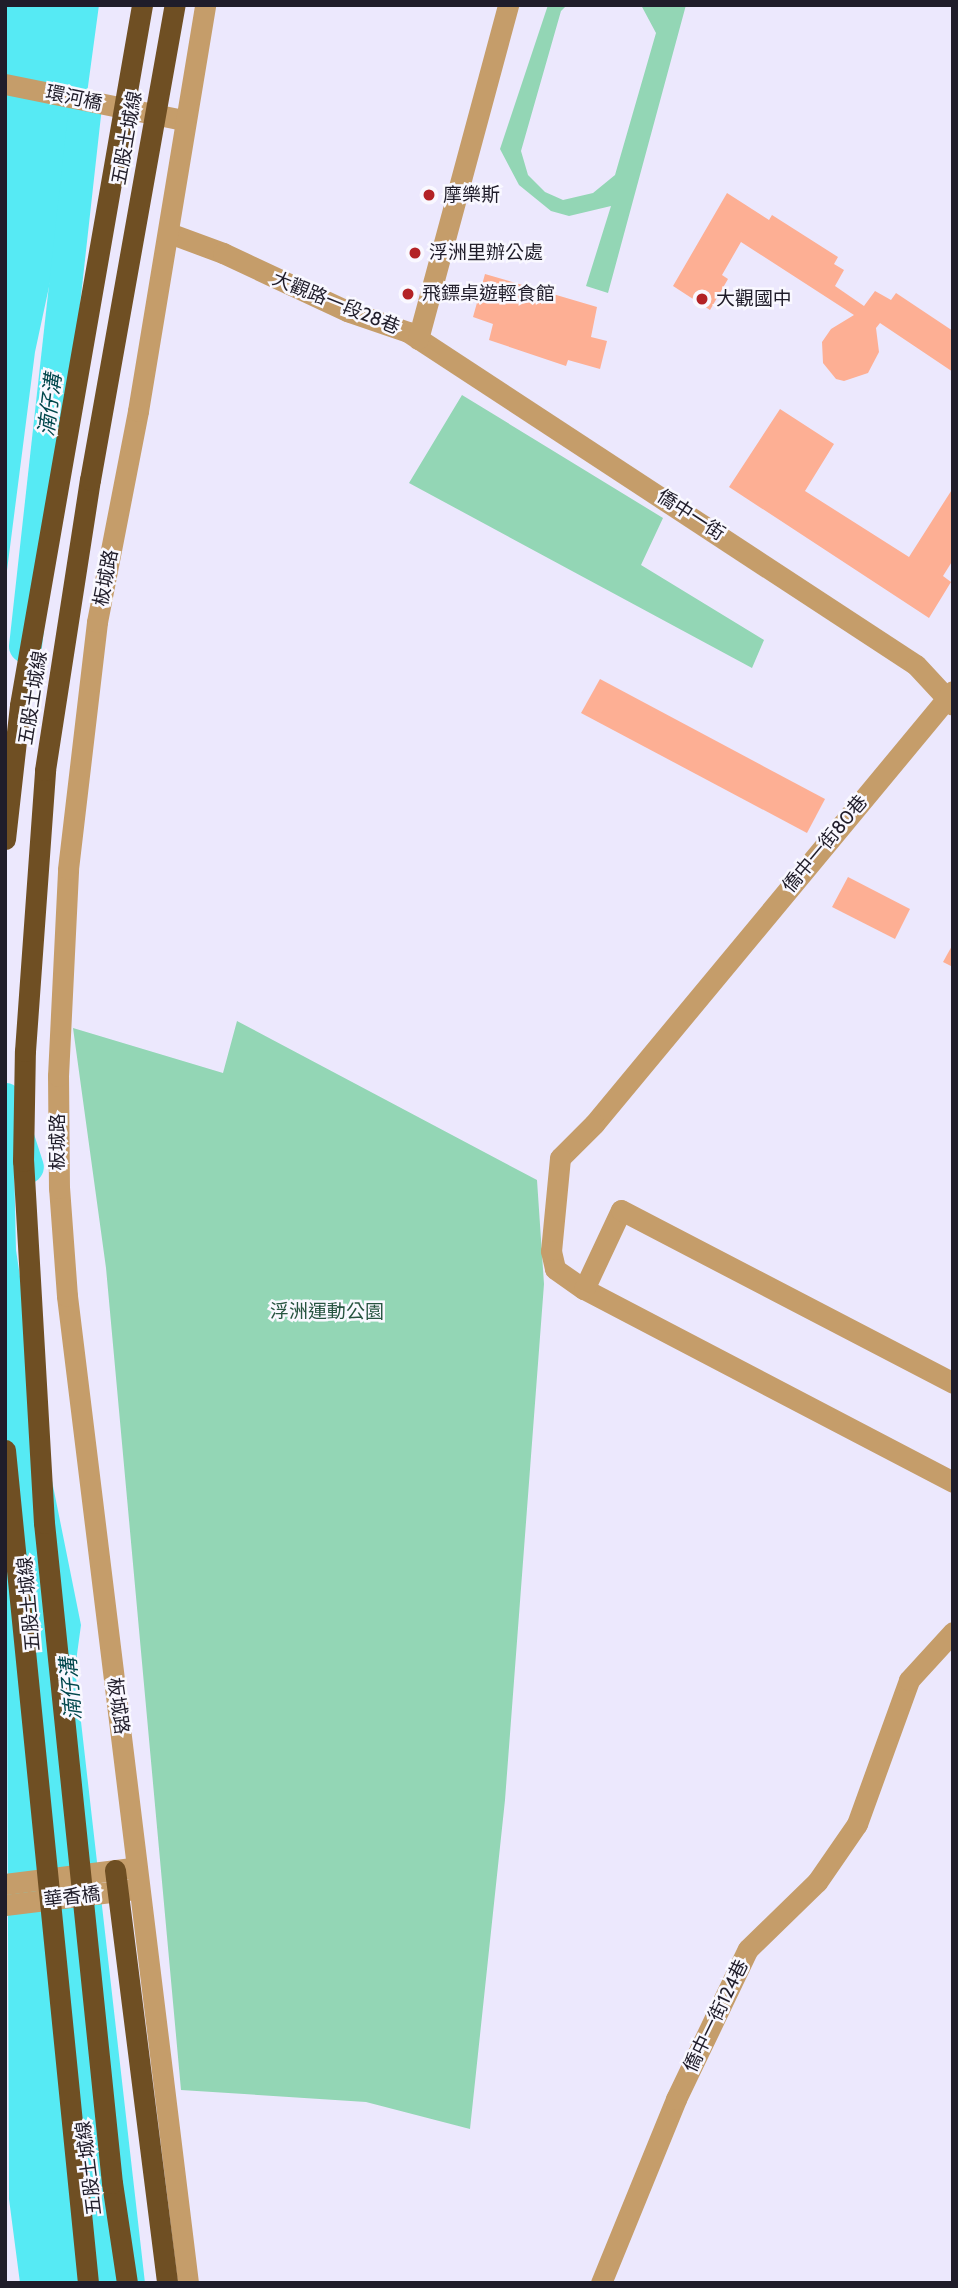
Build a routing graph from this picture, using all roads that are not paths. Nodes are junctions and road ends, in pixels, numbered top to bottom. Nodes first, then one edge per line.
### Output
1 (142, 5) edge
2 (175, 5) edge
3 (205, 5) edge
4 (508, 5) edge
5 (5, 83) edge
6 (184, 120) junction
7 (169, 233) junction
8 (418, 339) junction
9 (950, 698) edge
10 (5, 839) edge
11 (584, 1289) junction
12 (953, 1384) edge
13 (5, 1450) edge
14 (953, 1482) edge
15 (953, 1632) edge
16 (122, 1880) junction
17 (5, 1884) edge
18 (5, 1905) edge
19 (88, 2283) edge
20 (127, 2283) edge
21 (167, 2283) edge
22 (188, 2283) edge
23 (601, 2283) edge

1 - 10 highway, 五股土城線
2 - 20 highway, 五股土城線
3 - 6 street, 板城路
4 - 8 street, 大觀路一段28巷
5 - 6 street, 環河橋
6 - 7 street, 板城路
7 - 8 street, 大觀路一段28巷
7 - 16 street, 板城路
8 - 9 street, 僑中一街
9 - 11 street, 僑中一街80巷
11 - 12 street
11 - 14 street, 僑中一街80巷
13 - 19 highway, 五股土城線
15 - 23 street, 僑中一街124巷
16 - 17 street, 華香橋
16 - 18 street, 華香橋
16 - 21 highway
16 - 22 street, 板城路

